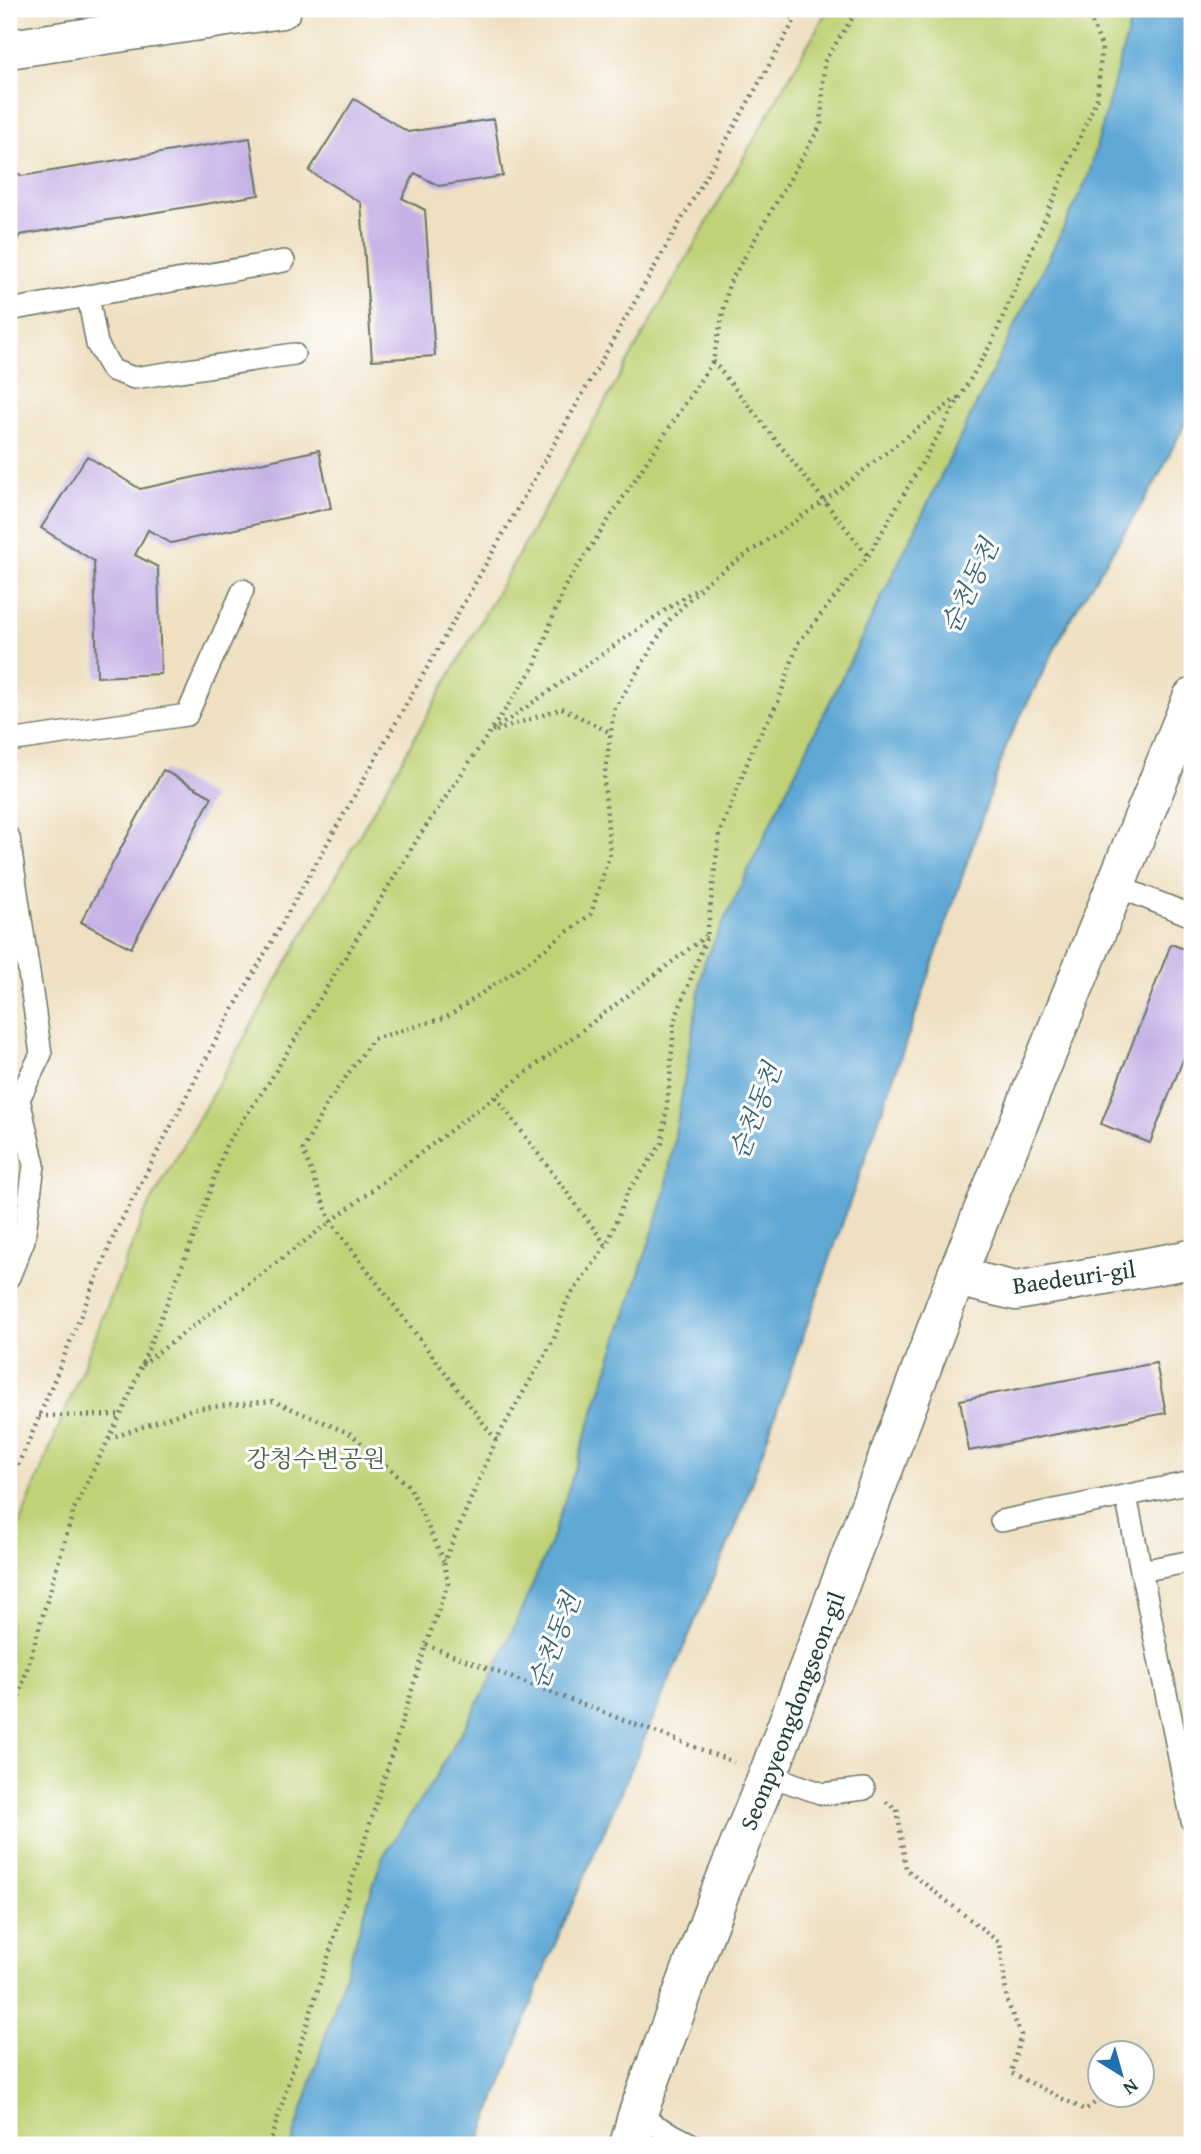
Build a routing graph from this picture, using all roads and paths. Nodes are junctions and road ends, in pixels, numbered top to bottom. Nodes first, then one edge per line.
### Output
1 (282, 9) edge
2 (771, 9) edge
3 (801, 9) edge
4 (858, 9) edge
5 (1086, 9) edge
6 (796, 19) junction
7 (9, 50) edge
8 (284, 261) dead end
9 (88, 296) junction
10 (9, 310) edge
11 (294, 354) dead end
12 (713, 361) junction
13 (962, 394) junction
14 (824, 501) junction
15 (868, 556) junction
16 (706, 582) junction
17 (243, 590) dead end
18 (1192, 698) edge
19 (611, 733) junction
20 (488, 734) junction
21 (9, 741) edge
22 (9, 838) edge
23 (1114, 886) junction
24 (1192, 916) edge
25 (707, 936) junction
26 (496, 1097) junction
27 (331, 1222) junction
28 (607, 1245) junction
29 (1192, 1259) edge
30 (9, 1277) edge
31 (956, 1277) junction
32 (141, 1366) junction
33 (120, 1415) junction
34 (39, 1416) junction
35 (108, 1439) junction
36 (496, 1440) junction
37 (1192, 1482) edge
38 (9, 1484) edge
39 (1125, 1496) junction
40 (1000, 1521) dead end
41 (1192, 1561) edge
42 (444, 1562) junction
43 (1141, 1571) junction
44 (426, 1645) junction
45 (9, 1730) edge
46 (768, 1775) junction
47 (864, 1789) joint
48 (1192, 1821) edge
49 (1088, 2108) edge
50 (633, 2131) edge
51 (269, 2145) edge
52 (693, 2145) edge

1 - 7 street
2 - 6 path
3 - 6 path
4 - 12 path
5 - 13 path
6 - 34 path
8 - 9 lane
9 - 10 lane
9 - 11 lane
12 - 14 path
12 - 20 path
13 - 14 path
13 - 15 path
14 - 15 path
14 - 16 path
15 - 25 path
16 - 19 path
16 - 20 path
17 - 21 lane
18 - 23 street, Seonpyeongdongseon-gil
19 - 20 path
19 - 27 path
20 - 32 path
22 - 30 lane
23 - 24 lane
23 - 31 street, Seonpyeongdongseon-gil
25 - 26 path
25 - 28 path
26 - 27 path
26 - 28 path
27 - 32 path
27 - 36 path
28 - 36 path
29 - 31 street, Baedeuri-gil
31 - 46 street, Seonpyeongdongseon-gil
32 - 33 path
33 - 34 path
33 - 35 path
34 - 38 path
35 - 42 path
35 - 45 path
36 - 42 path
37 - 39 lane
39 - 40 lane
39 - 43 lane
41 - 43 lane
42 - 44 path
43 - 48 lane
44 - 46 path
44 - 51 path
46 - 47 lane
46 - 50 street, Seonpyeongdongseon-gil
47 - 49 path
50 - 52 lane

